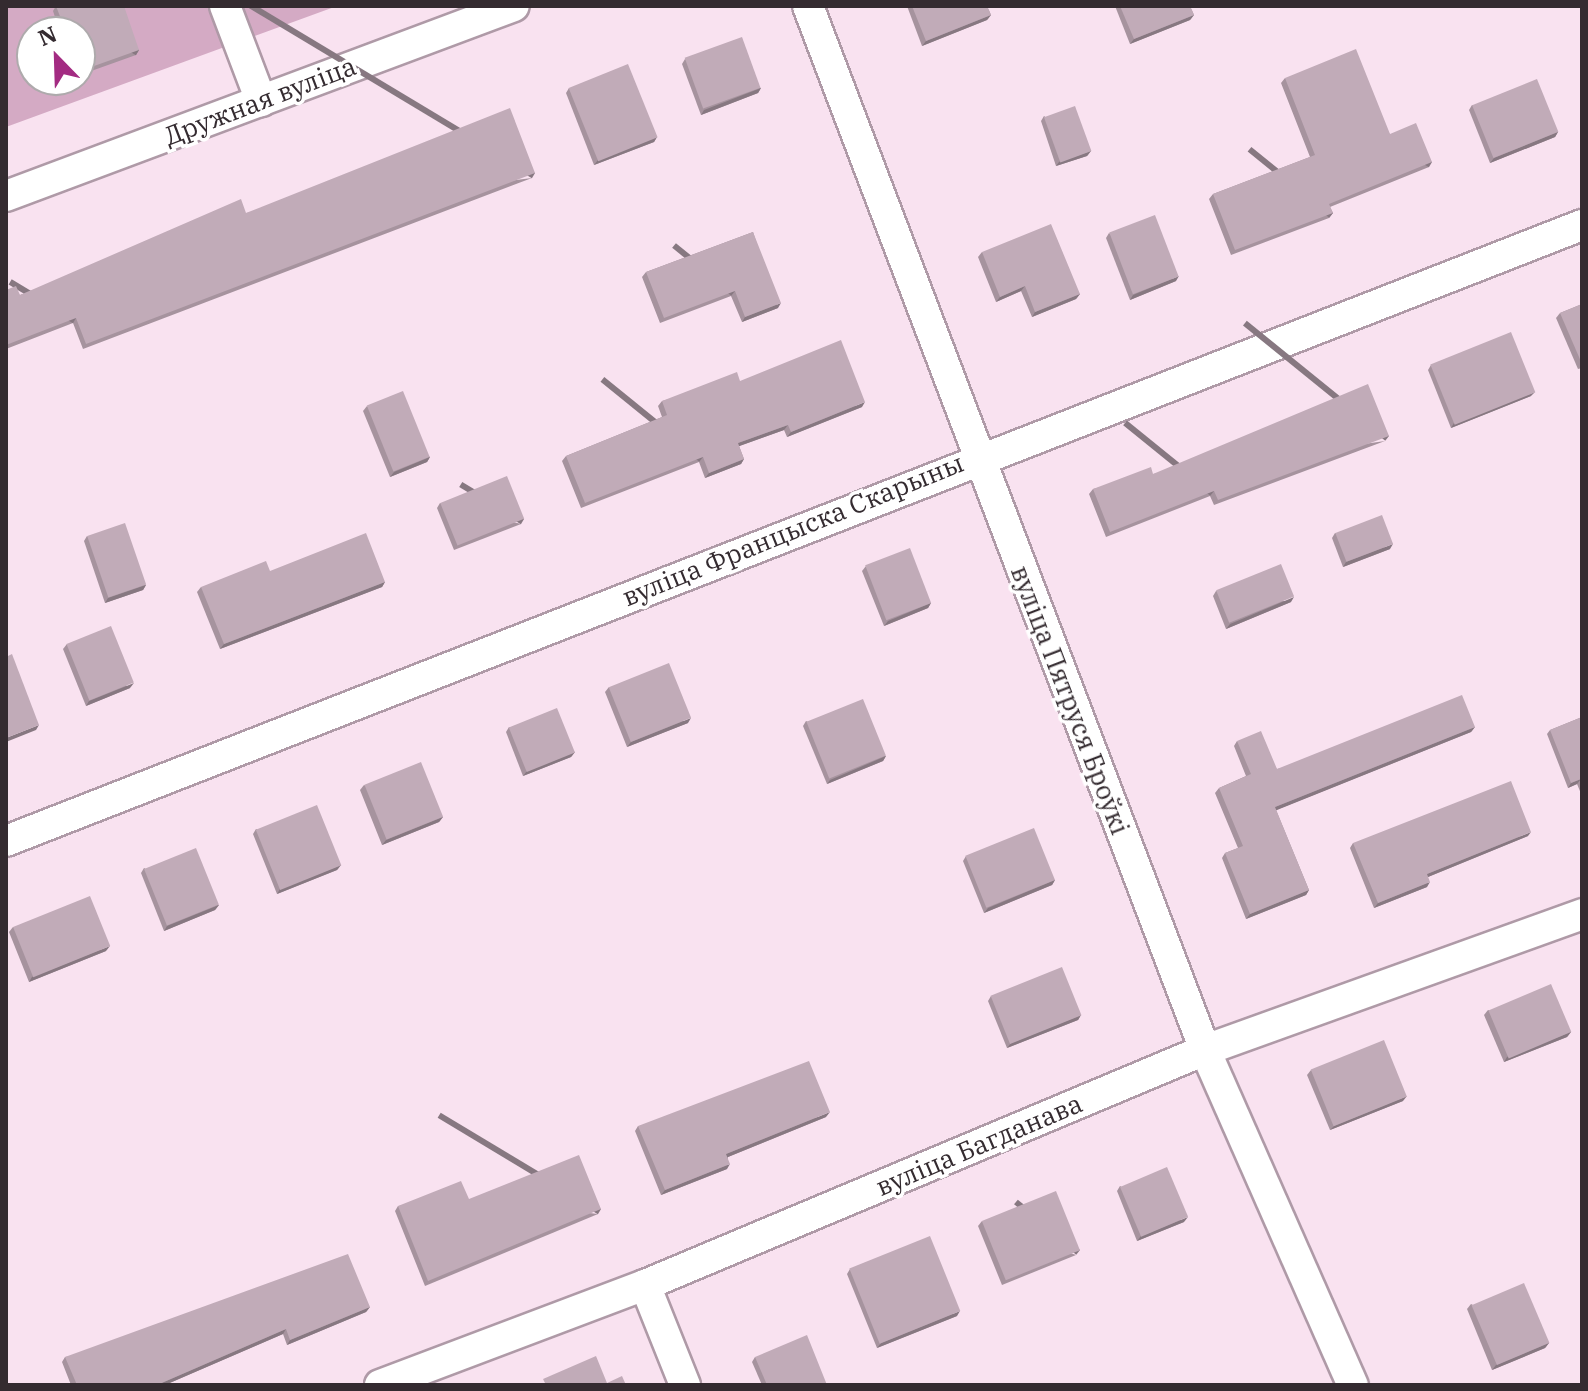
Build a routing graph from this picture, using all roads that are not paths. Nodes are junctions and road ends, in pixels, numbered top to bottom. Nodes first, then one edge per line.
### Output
1 (225, 6) edge
2 (514, 6) edge
3 (808, 6) edge
4 (261, 101) junction
5 (6, 196) edge
6 (1582, 225) edge
7 (976, 457) junction
8 (6, 841) edge
9 (1582, 914) edge
10 (1205, 1050) junction
11 (645, 1285) junction
12 (380, 1385) edge
13 (685, 1385) edge
14 (1353, 1385) edge

1 - 4 street
2 - 4 street, Дружная вуліца
3 - 7 street, вуліца Пятруся Броўкі
4 - 5 street, Дружная вуліца
6 - 7 street, вуліца Францыска Скарыны
7 - 8 street, вуліца Францыска Скарыны
7 - 10 street, вуліца Пятруся Броўкі
9 - 10 street, вуліца Багданава
10 - 11 street, вуліца Багданава
10 - 14 street, вуліца Пятруся Броўкі
11 - 12 street, вуліца Багданава
11 - 13 street

